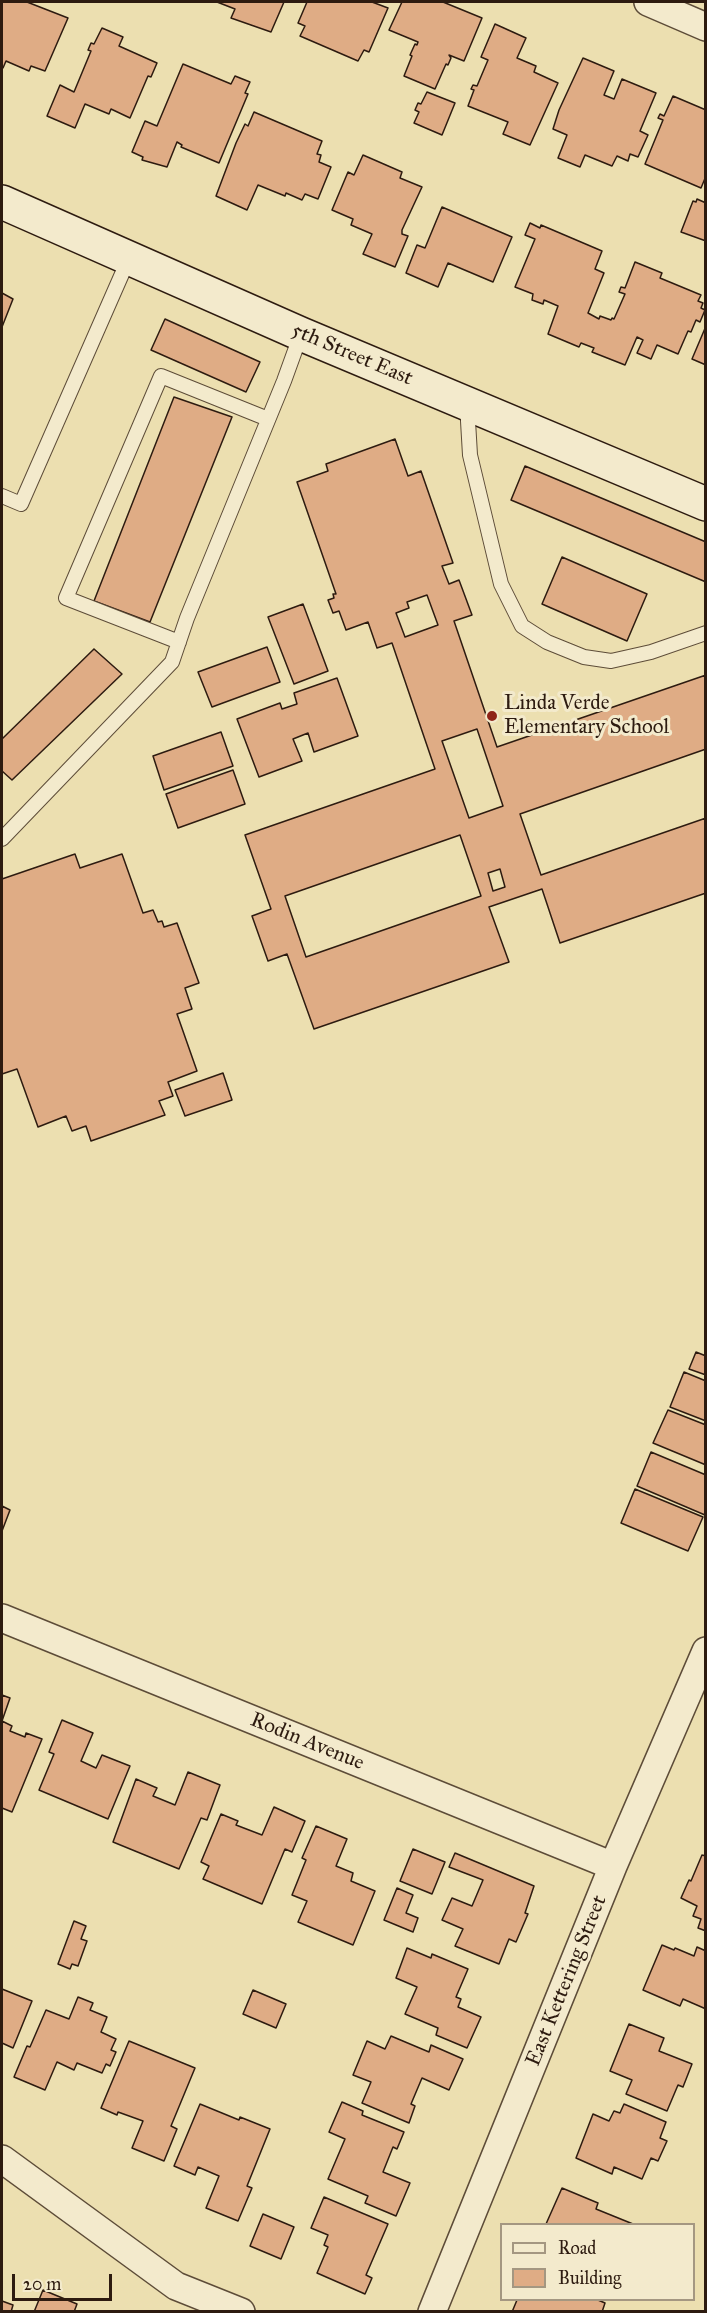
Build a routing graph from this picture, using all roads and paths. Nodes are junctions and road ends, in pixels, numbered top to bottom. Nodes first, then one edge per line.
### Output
1 (648, 2) edge
2 (705, 27) edge
3 (2, 202) edge
4 (129, 258) junction
5 (301, 334) junction
6 (467, 404) junction
7 (268, 419) junction
8 (2, 496) edge
9 (705, 504) edge
10 (705, 633) edge
11 (179, 642) junction
12 (2, 839) edge
13 (2, 1618) edge
14 (705, 1651) edge
15 (613, 1866) junction
16 (2, 2159) edge
17 (241, 2312) edge
18 (432, 2312) edge

1 - 2 street
3 - 4 street, 5th Street East
4 - 5 street, 5th Street East
4 - 8 lane
5 - 6 street, 5th Street East
5 - 7 lane
6 - 9 street, 5th Street East
6 - 10 lane
7 - 11 lane
7 - 11 lane
11 - 12 lane
13 - 15 street, Rodin Avenue
14 - 15 street, East Kettering Street
15 - 18 street, East Kettering Street
16 - 17 street

